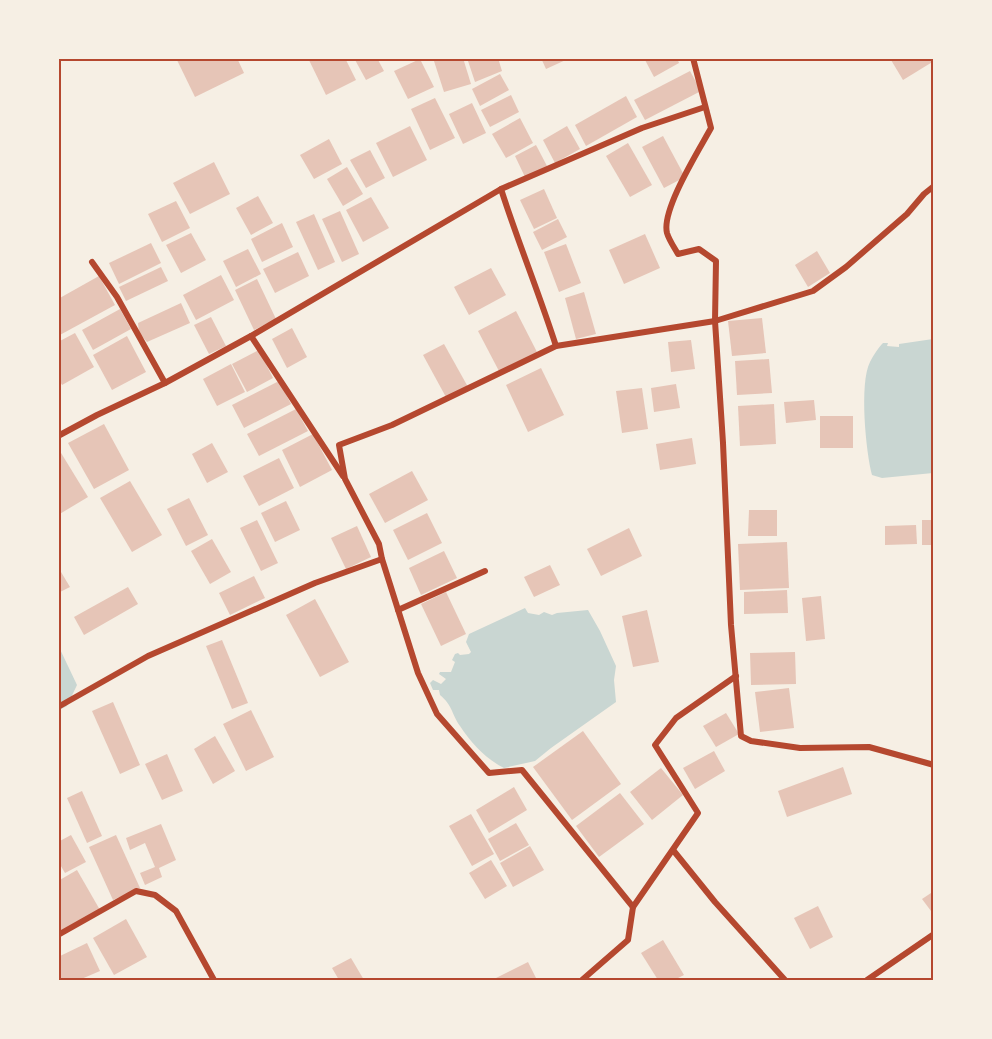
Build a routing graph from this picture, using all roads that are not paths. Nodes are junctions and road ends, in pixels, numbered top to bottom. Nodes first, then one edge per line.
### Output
1 (693, 58) edge
2 (705, 107) junction
3 (933, 186) edge
4 (501, 189) junction
5 (92, 262) dead end
6 (715, 321) junction
7 (251, 336) junction
8 (556, 346) junction
9 (165, 383) junction
10 (58, 436) edge
11 (345, 479) junction
12 (382, 559) junction
13 (485, 571) dead end
14 (398, 610) junction
15 (736, 676) junction
16 (58, 707) edge
17 (933, 765) edge
18 (673, 850) junction
19 (633, 907) junction
20 (933, 934) edge
21 (58, 936) edge
22 (214, 981) edge
23 (582, 981) edge
24 (785, 981) edge
25 (867, 981) edge

1 - 2 street
2 - 4 street
2 - 6 street
3 - 6 street
4 - 7 street
4 - 8 street
5 - 9 street
6 - 8 street
6 - 15 street
7 - 9 street
7 - 11 street
8 - 11 street
9 - 10 street
11 - 12 street
12 - 14 street
12 - 16 street
13 - 14 street
14 - 19 street
15 - 17 street
15 - 18 street
18 - 19 street
18 - 24 street
19 - 23 street
20 - 25 street
21 - 22 street

